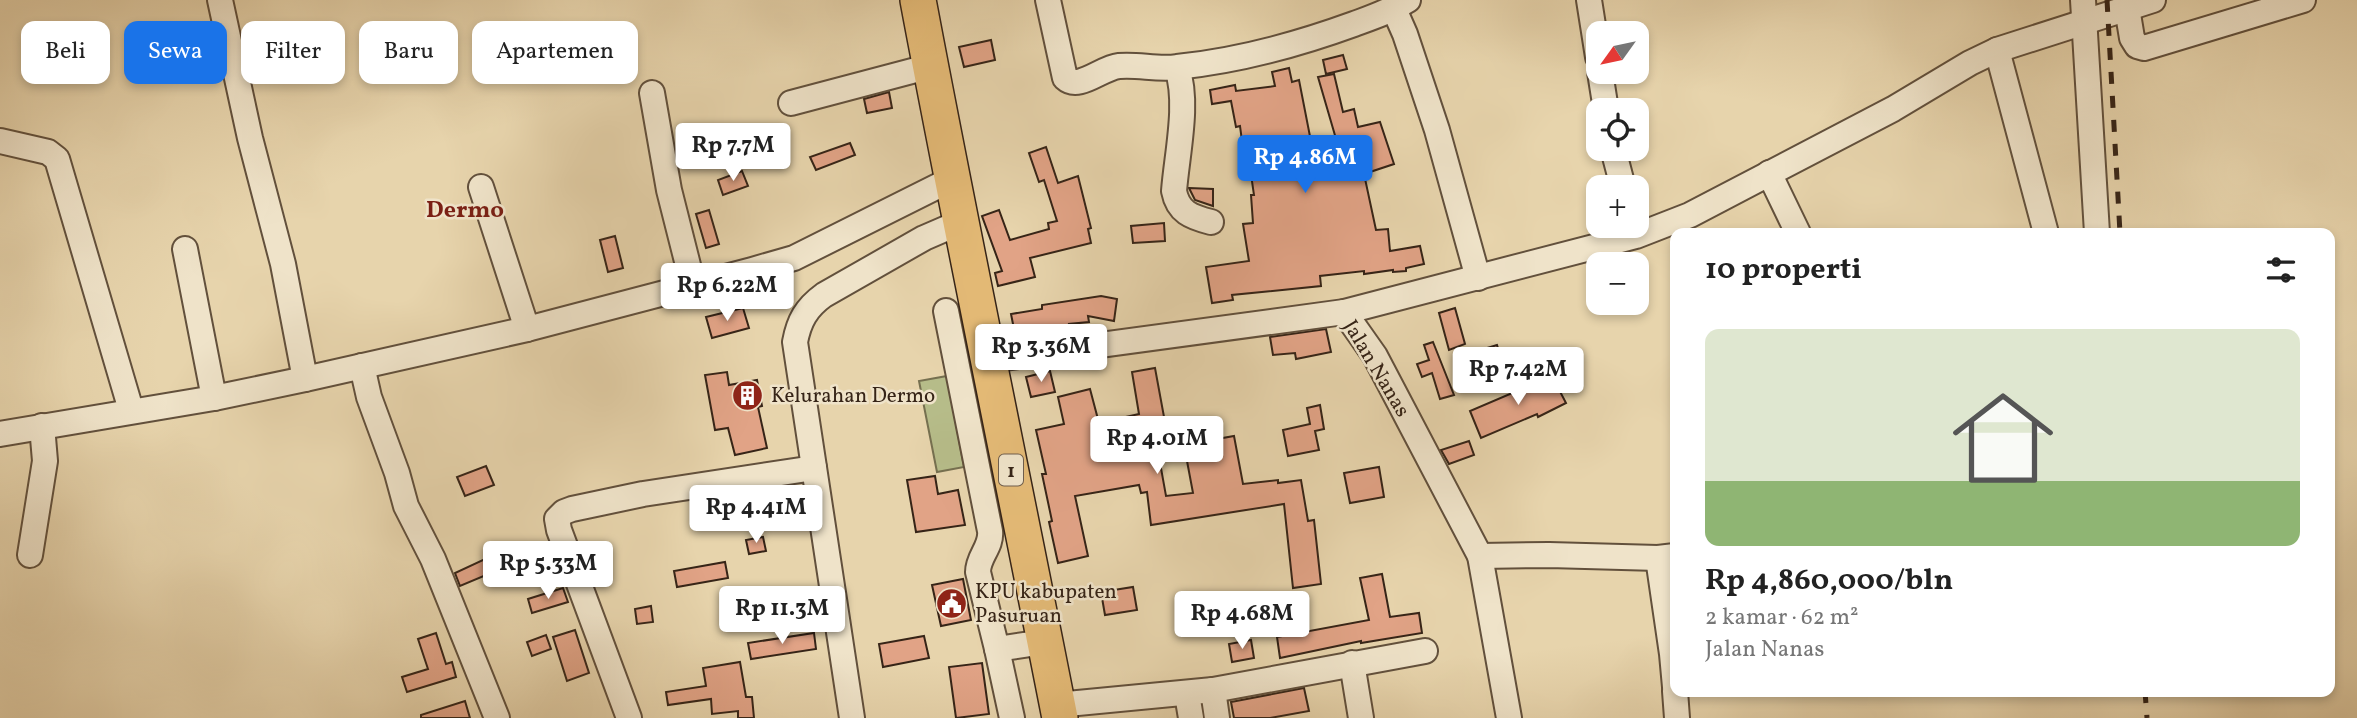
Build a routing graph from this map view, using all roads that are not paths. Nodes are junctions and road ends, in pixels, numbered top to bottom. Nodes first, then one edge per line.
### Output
1 (220, 0) edge
2 (918, 0) edge
3 (1048, 0) edge
4 (1590, 0) edge
5 (2153, 0) edge
6 (2303, 0) edge
7 (2127, 8) junction
8 (2084, 11) edge
9 (1401, 15) edge
10 (1593, 21) edge
11 (1997, 50) junction
12 (931, 66) junction
13 (1180, 84) junction
14 (652, 93) dead end
15 (791, 103) dead end
16 (0, 141) edge
17 (1769, 173) junction
18 (481, 187) dead end
19 (956, 198) junction
20 (1211, 222) dead end
21 (1693, 224) edge
22 (1796, 228) edge
23 (2045, 228) edge
24 (2097, 228) edge
25 (1649, 229) edge
26 (1611, 238) edge
27 (185, 249) dead end
28 (1478, 278) junction
29 (693, 285) junction
30 (946, 311) dead end
31 (1344, 312) junction
32 (527, 329) junction
33 (990, 360) junction
34 (305, 379) junction
35 (365, 380) junction
36 (214, 398) junction
37 (131, 410) junction
38 (0, 434) edge
39 (44, 443) junction
40 (814, 468) junction
41 (30, 555) dead end
42 (1480, 556) junction
43 (1666, 557) edge
44 (1670, 606) edge
45 (1044, 642) junction
46 (997, 649) junction
47 (1426, 650) dead end
48 (1352, 663) junction
49 (1213, 690) junction
50 (1676, 697) edge
51 (1189, 706) edge
52 (1058, 711) edge
53 (497, 718) edge
54 (629, 718) edge
55 (852, 718) edge
56 (1012, 718) edge
57 (1217, 718) edge
58 (1361, 718) edge
59 (1509, 718) edge
60 (1677, 718) edge

1 - 34 street
2 - 12 highway, 1
3 - 13 street
4 - 10 street
5 - 7 street
6 - 7 street
7 - 8 street
8 - 11 street
8 - 24 street
9 - 13 street
9 - 28 street
11 - 17 street
11 - 23 street
12 - 15 street
12 - 19 highway, 1
13 - 20 street
14 - 29 street
16 - 37 street
17 - 21 street
17 - 22 street
18 - 32 street
19 - 29 street
19 - 33 highway, 1
19 - 40 street
21 - 25 street
26 - 28 street
27 - 36 street
28 - 31 street
29 - 32 street
30 - 46 street
31 - 33 street, Jalan Nanas
31 - 42 street, Jalan Nanas
32 - 35 street
33 - 45 highway, 1
34 - 35 street
34 - 36 street
35 - 53 street
36 - 37 street
37 - 39 street
38 - 39 street
39 - 41 street
40 - 54 street
40 - 55 street
42 - 43 street
42 - 59 street, Jalan Nanas
43 - 44 street
45 - 46 street
45 - 52 highway, 1
46 - 56 street
47 - 48 street
48 - 49 street
48 - 58 street
49 - 51 street
49 - 57 street
50 - 60 street
51 - 52 street

